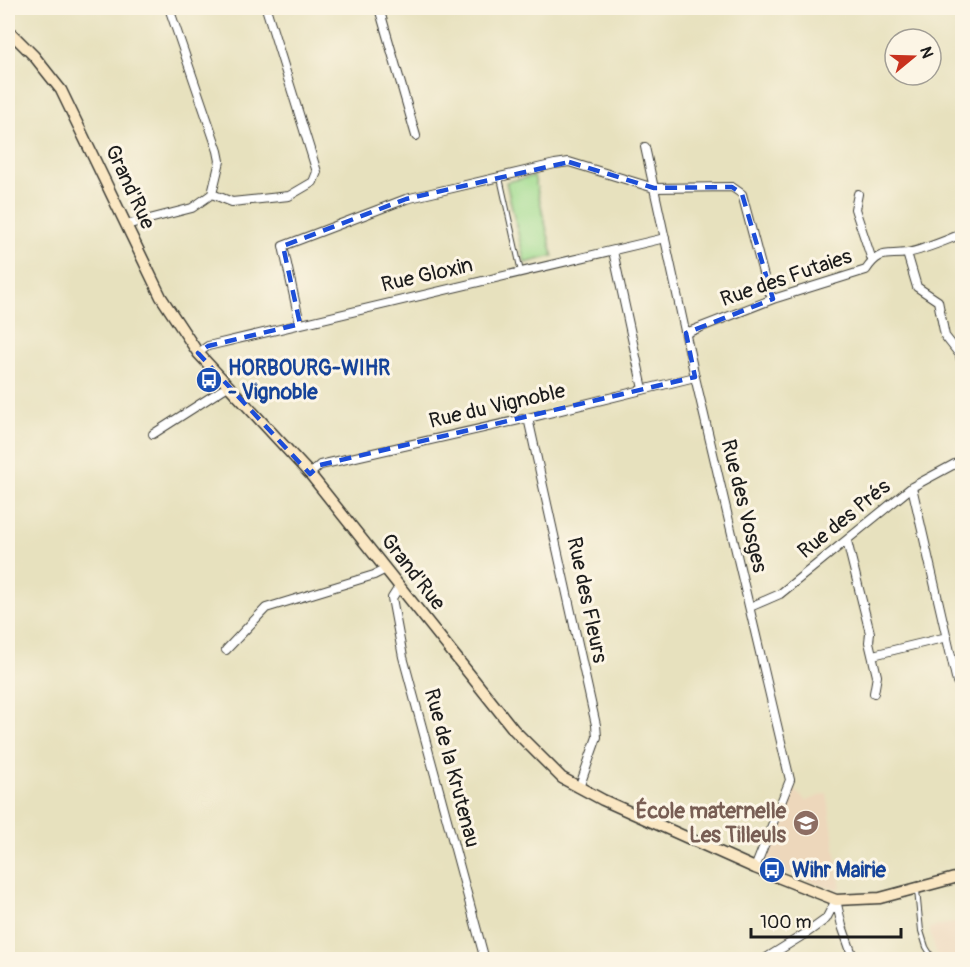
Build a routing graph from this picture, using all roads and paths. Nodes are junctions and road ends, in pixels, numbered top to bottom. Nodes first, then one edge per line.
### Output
1 (169, 8) edge
2 (266, 8) edge
3 (379, 8) edge
4 (10, 37) edge
5 (416, 135) dead end
6 (645, 147) dead end
7 (500, 177) junction
8 (654, 188) junction
9 (212, 194) junction
10 (858, 194) dead end
11 (126, 225) junction
12 (963, 234) edge
13 (665, 238) junction
14 (613, 251) junction
15 (907, 253) junction
16 (872, 260) junction
17 (521, 272) junction
18 (773, 299) junction
19 (300, 324) junction
20 (686, 333) junction
21 (198, 353) junction
22 (963, 367) edge
23 (694, 377) junction
24 (228, 386) junction
25 (643, 390) junction
26 (528, 418) junction
27 (153, 434) dead end
28 (963, 460) edge
29 (310, 474) junction
30 (912, 487) junction
31 (847, 541) junction
32 (386, 569) junction
33 (399, 587) junction
34 (750, 608) junction
35 (947, 637) junction
36 (226, 651) dead end
37 (873, 655) junction
38 (957, 682) dead end
39 (874, 693) dead end
40 (579, 788) junction
41 (755, 868) junction
42 (963, 876) edge
43 (917, 889) junction
44 (836, 900) junction
45 (485, 960) edge
46 (763, 960) edge
47 (854, 960) edge
48 (934, 960) edge

1 - 9 street
2 - 9 street
3 - 5 street
4 - 11 street, Grand'Rue
6 - 8 street, Rue des Vosges
7 - 8 street
7 - 17 lane
7 - 19 street
8 - 13 street, Rue des Vosges
8 - 18 street
9 - 11 street
10 - 16 street
11 - 21 street, Grand'Rue
12 - 15 street, Rue des Futaies
13 - 14 street, Rue Gloxin
13 - 20 street, Rue des Vosges
14 - 17 street, Rue Gloxin
14 - 25 street
15 - 16 street, Rue des Futaies
15 - 22 street
16 - 18 street, Rue des Futaies
17 - 19 street, Rue Gloxin
18 - 20 street, Rue des Futaies
19 - 21 street, Rue Gloxin
20 - 23 street, Rue des Vosges
21 - 24 street, Grand'Rue
23 - 25 street, Rue du Vignoble
23 - 34 street, Rue des Vosges
24 - 27 street
24 - 29 street, Grand'Rue
25 - 26 street, Rue du Vignoble
26 - 29 street, Rue du Vignoble
26 - 40 street, Rue des Fleurs
28 - 30 street, Rue des Prés
29 - 32 street, Grand'Rue
30 - 31 street, Rue des Prés
30 - 35 street
31 - 34 street, Rue des Prés
31 - 37 street
32 - 33 street, Grand'Rue
32 - 36 street
33 - 40 street, Grand'Rue
33 - 45 street, Rue de la Krutenau
34 - 41 street, Rue des Vosges
35 - 37 street
35 - 38 street
37 - 39 street
40 - 41 street, Grand'Rue
41 - 44 street, Grand'Rue
42 - 43 street, Grand'Rue
43 - 44 street, Grand'Rue
43 - 48 lane
44 - 46 street
44 - 47 street

